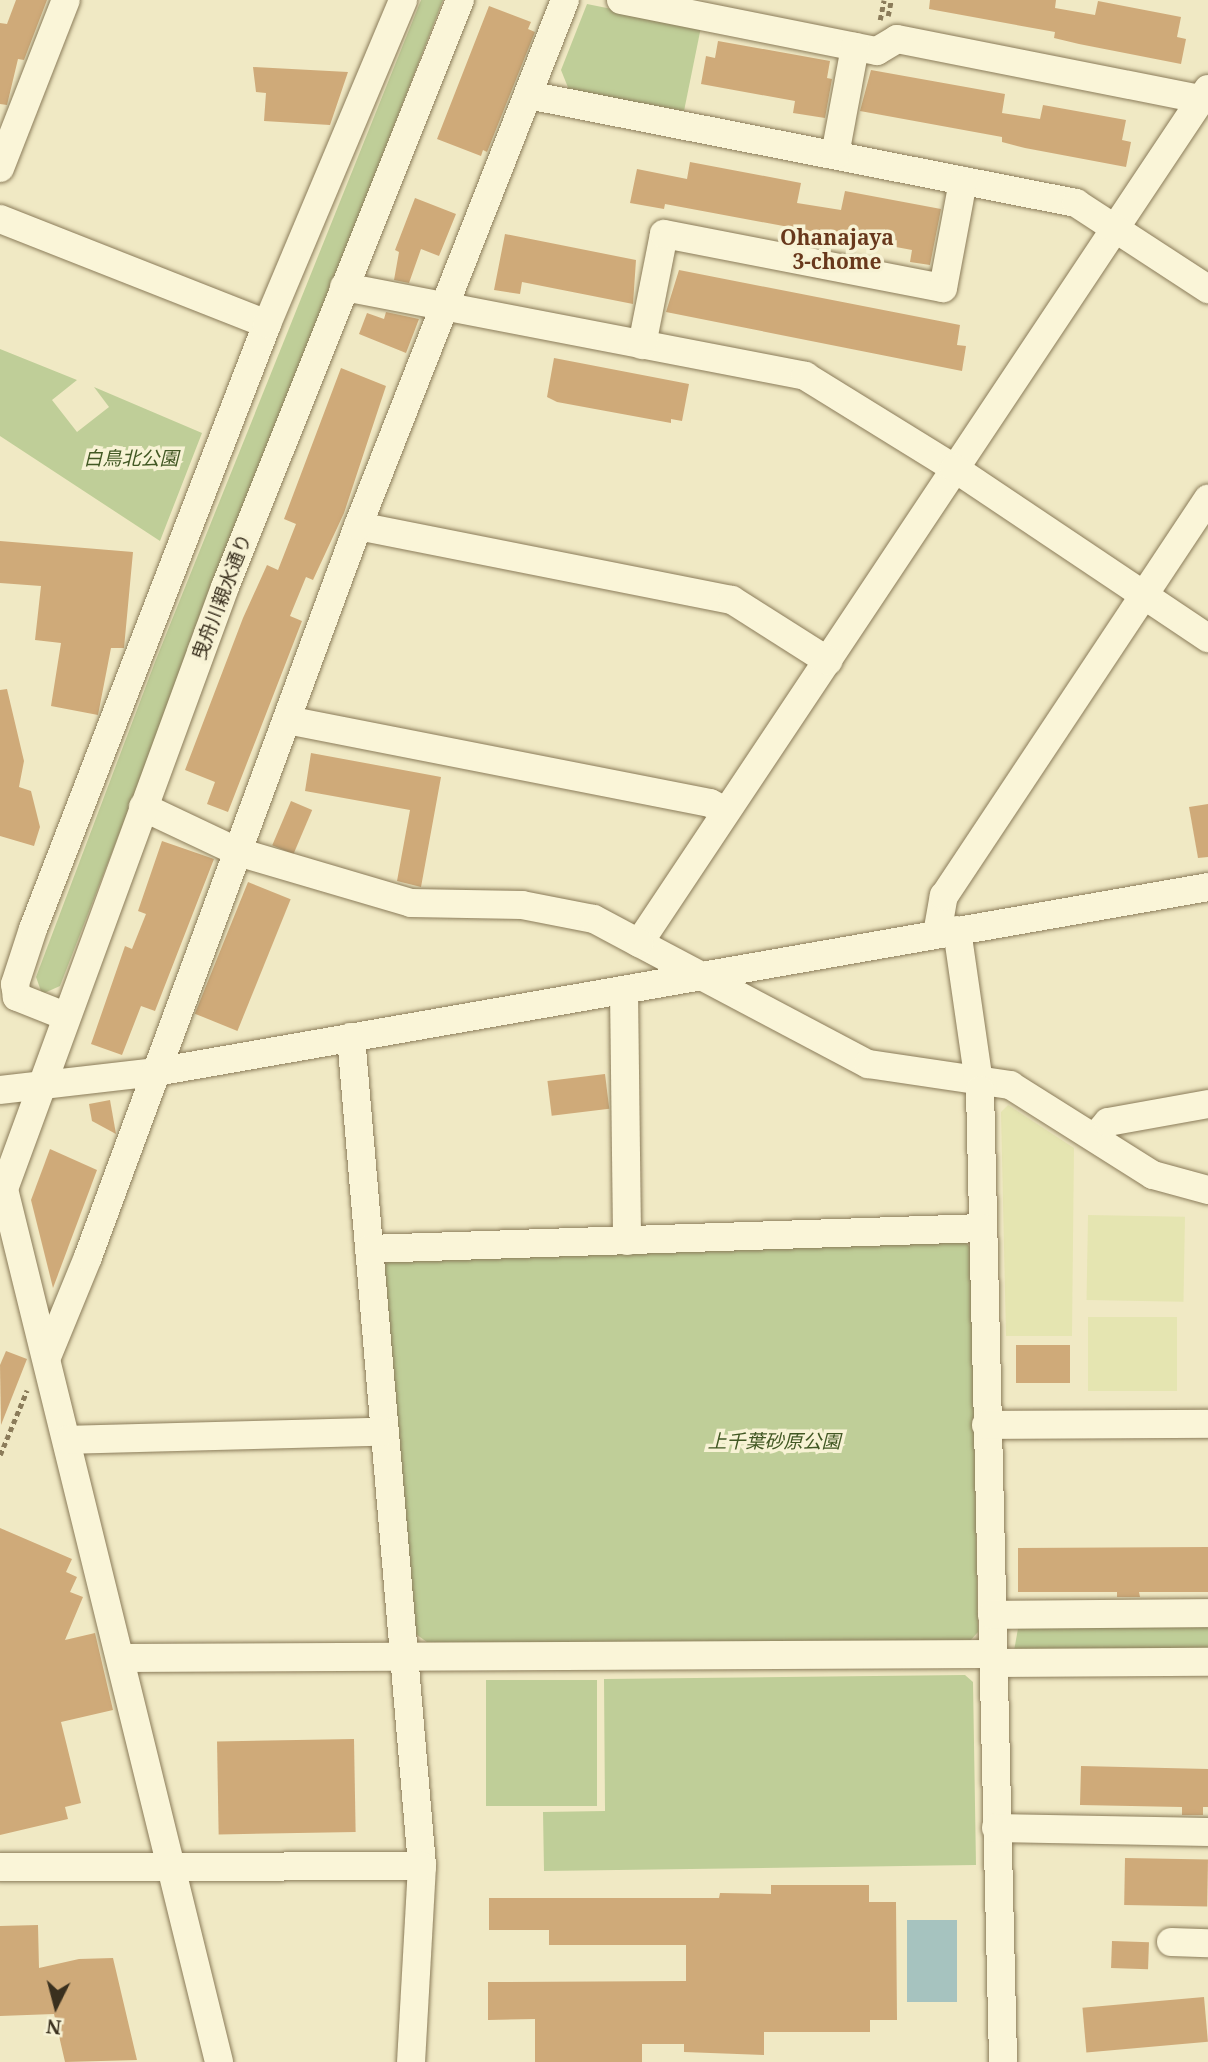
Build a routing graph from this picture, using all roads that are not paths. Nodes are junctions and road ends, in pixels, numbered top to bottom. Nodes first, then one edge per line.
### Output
1 (66, 0) edge
2 (403, 0) edge
3 (460, 0) edge
4 (565, 0) edge
5 (621, 0) edge
6 (855, 47) junction
7 (1205, 94) edge
8 (528, 95) junction
9 (835, 155) junction
10 (0, 168) edge
11 (963, 181) junction
12 (0, 219) edge
13 (1116, 229) junction
14 (344, 287) junction
15 (1208, 289) edge
16 (443, 307) junction
17 (267, 324) junction
18 (642, 345) junction
19 (954, 468) junction
20 (1208, 499) edge
21 (358, 526) junction
22 (1143, 596) junction
23 (1208, 638) edge
24 (828, 661) junction
25 (287, 720) junction
26 (143, 807) junction
27 (726, 811) junction
28 (238, 852) junction
29 (1208, 887) edge
30 (947, 932) junction
31 (639, 943) junction
32 (702, 975) junction
33 (624, 990) junction
34 (65, 1016) junction
35 (351, 1037) junction
36 (156, 1072) junction
37 (980, 1078) junction
38 (39, 1088) junction
39 (0, 1090) edge
40 (1208, 1104) edge
41 (1095, 1137) junction
42 (1, 1187) edge
43 (1208, 1190) edge
44 (983, 1228) junction
45 (627, 1241) junction
46 (369, 1249) junction
47 (40, 1367) junction
48 (1208, 1424) edge
49 (986, 1425) junction
50 (383, 1432) junction
51 (66, 1440) junction
52 (1208, 1613) edge
53 (992, 1615) junction
54 (403, 1656) junction
55 (121, 1658) junction
56 (993, 1658) junction
57 (1208, 1662) edge
58 (996, 1828) junction
59 (1208, 1832) edge
60 (170, 1865) junction
61 (422, 1866) junction
62 (0, 1867) edge
63 (1171, 1942) dead end
64 (1208, 1943) edge
65 (219, 2062) edge
66 (411, 2062) edge
67 (1003, 2062) edge

1 - 10 street
2 - 17 street
3 - 14 street, 曳舟川親水通り
4 - 8 street
5 - 6 street
6 - 7 street
6 - 9 street
7 - 13 street
8 - 9 street
8 - 16 street
9 - 11 street
11 - 13 street
11 - 18 street
12 - 17 street
13 - 15 street
13 - 19 street
14 - 16 street
14 - 26 street, 曳舟川親水通り
16 - 18 street
16 - 21 street
17 - 34 street
18 - 19 street
19 - 22 street
19 - 24 street
20 - 22 street
21 - 24 street
21 - 25 street
22 - 23 street
22 - 30 street
24 - 27 street
25 - 27 street
25 - 28 street
26 - 28 street
26 - 34 street, 曳舟川親水通り
27 - 31 street
28 - 31 street
28 - 36 street
29 - 30 street
30 - 32 street
30 - 37 street
31 - 32 street
32 - 33 street
32 - 37 street
33 - 35 street
33 - 45 street
34 - 38 street, 曳舟川親水通り
35 - 36 street
35 - 46 street
36 - 38 street
36 - 47 street
37 - 41 street
37 - 44 street
38 - 39 street
38 - 42 street, 曳舟川親水通り
40 - 41 street
41 - 43 street
42 - 47 street
44 - 45 street
44 - 49 street
45 - 46 street
46 - 50 street
47 - 51 street
48 - 49 street
49 - 53 street
50 - 51 street
50 - 54 street
51 - 55 street
52 - 53 street
53 - 56 street
54 - 55 street
54 - 56 street
54 - 61 street
55 - 60 street
56 - 57 street
56 - 58 street
58 - 59 street
58 - 67 street
60 - 61 street
60 - 62 street
60 - 65 street
61 - 66 street
63 - 64 street

